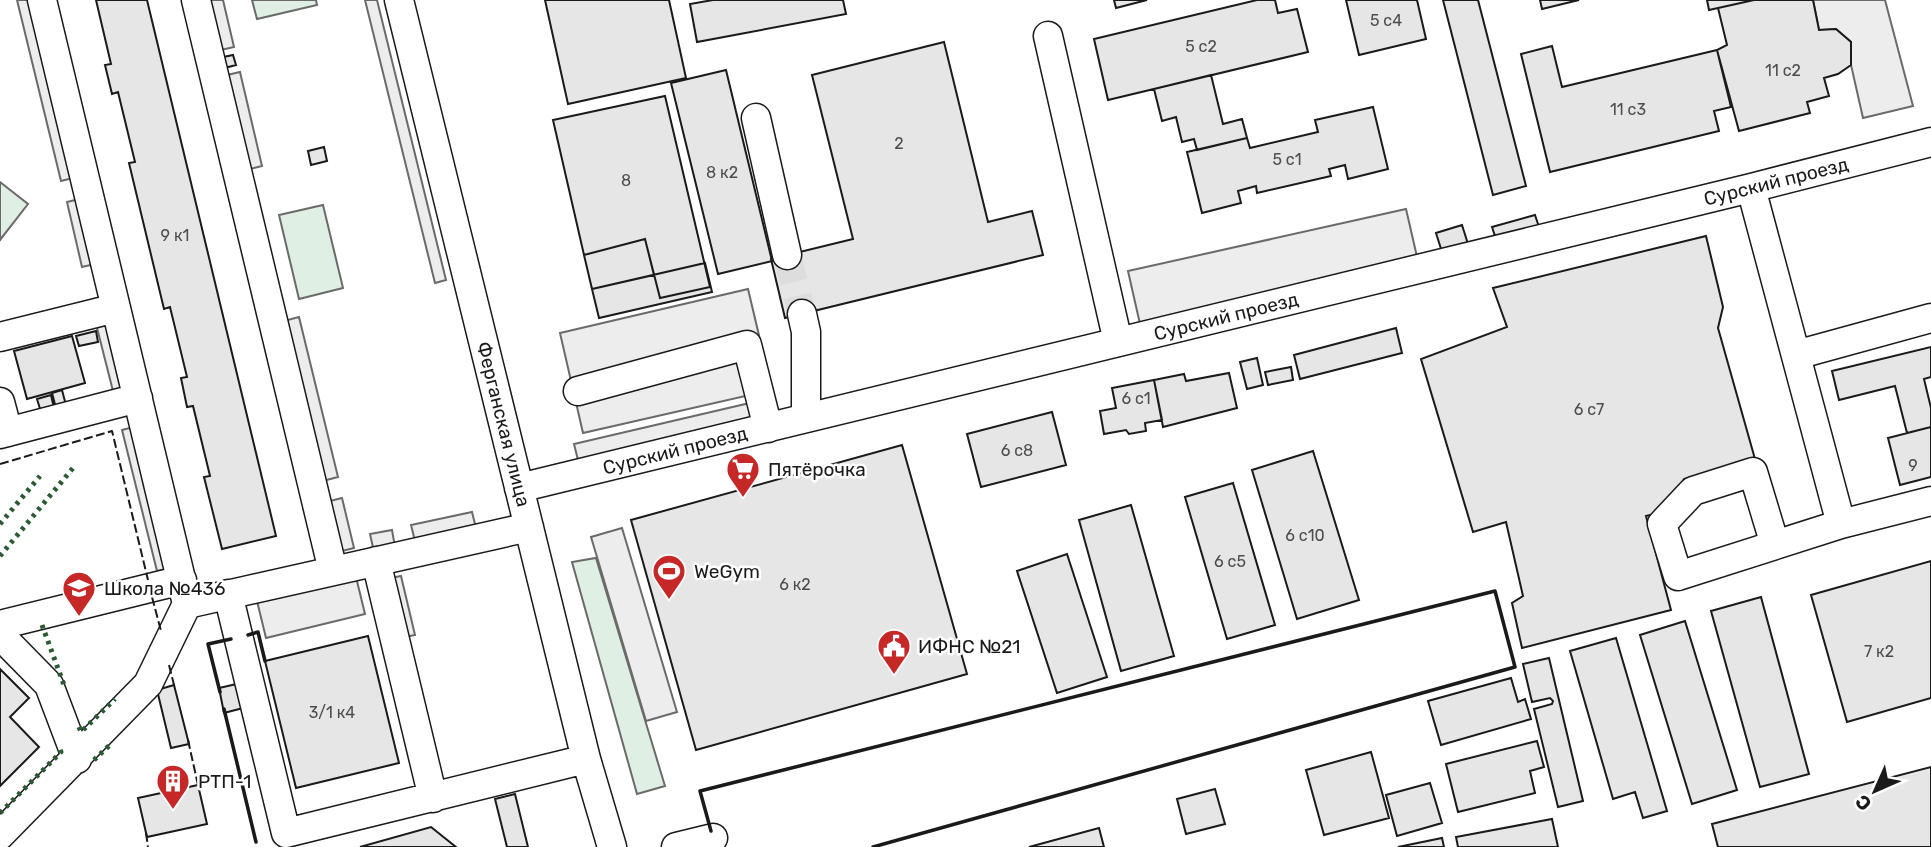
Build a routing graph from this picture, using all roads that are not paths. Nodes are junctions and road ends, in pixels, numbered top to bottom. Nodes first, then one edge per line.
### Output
1 (42, 0) edge
2 (196, 0) edge
3 (399, 0) edge
4 (1048, 36) dead end
5 (757, 118) dead end
6 (1931, 142) edge
7 (1751, 188) junction
8 (787, 255) tunnel mouth
9 (116, 308) junction
10 (802, 314) tunnel mouth
11 (1931, 318) edge
12 (0, 337) edge
13 (1118, 342) junction
14 (1796, 355) junction
15 (578, 391) dead end
16 (138, 398) junction
17 (0, 402) edge
18 (806, 418) junction
19 (768, 428) junction
20 (4, 433) edge
21 (519, 488) junction
22 (1931, 501) edge
23 (1840, 524) junction
24 (529, 527) junction
25 (1775, 545) dead end
26 (376, 561) junction
27 (333, 571) junction
28 (185, 592) junction
29 (228, 594) junction
30 (0, 625) edge
31 (0, 635) edge
32 (77, 759) junction
33 (586, 759) junction
34 (433, 798) junction
35 (0, 835) edge
36 (713, 838) dead end
37 (612, 847) edge
38 (676, 847) edge

1 - 9 street
2 - 27 street
3 - 21 street, Ферганская улица
4 - 13 street
5 - 8 street
6 - 7 street, Сурский проезд
7 - 13 street, Сурский проезд
7 - 14 street
9 - 12 street
9 - 16 street
10 - 18 street
11 - 14 street
13 - 18 street, Сурский проезд
14 - 23 street
15 - 19 street
16 - 20 street
16 - 28 street
17 - 20 street
18 - 19 street, Сурский проезд
19 - 21 street, Сурский проезд
21 - 24 street, Ферганская улица
22 - 23 street
23 - 25 street
24 - 26 street
24 - 33 street, Ферганская улица
26 - 27 street
26 - 34 street
27 - 29 street
28 - 29 street
28 - 30 street
28 - 32 street
29 - 34 street
31 - 32 street
32 - 35 street
33 - 34 street
33 - 37 street, Ферганская улица
36 - 38 street

